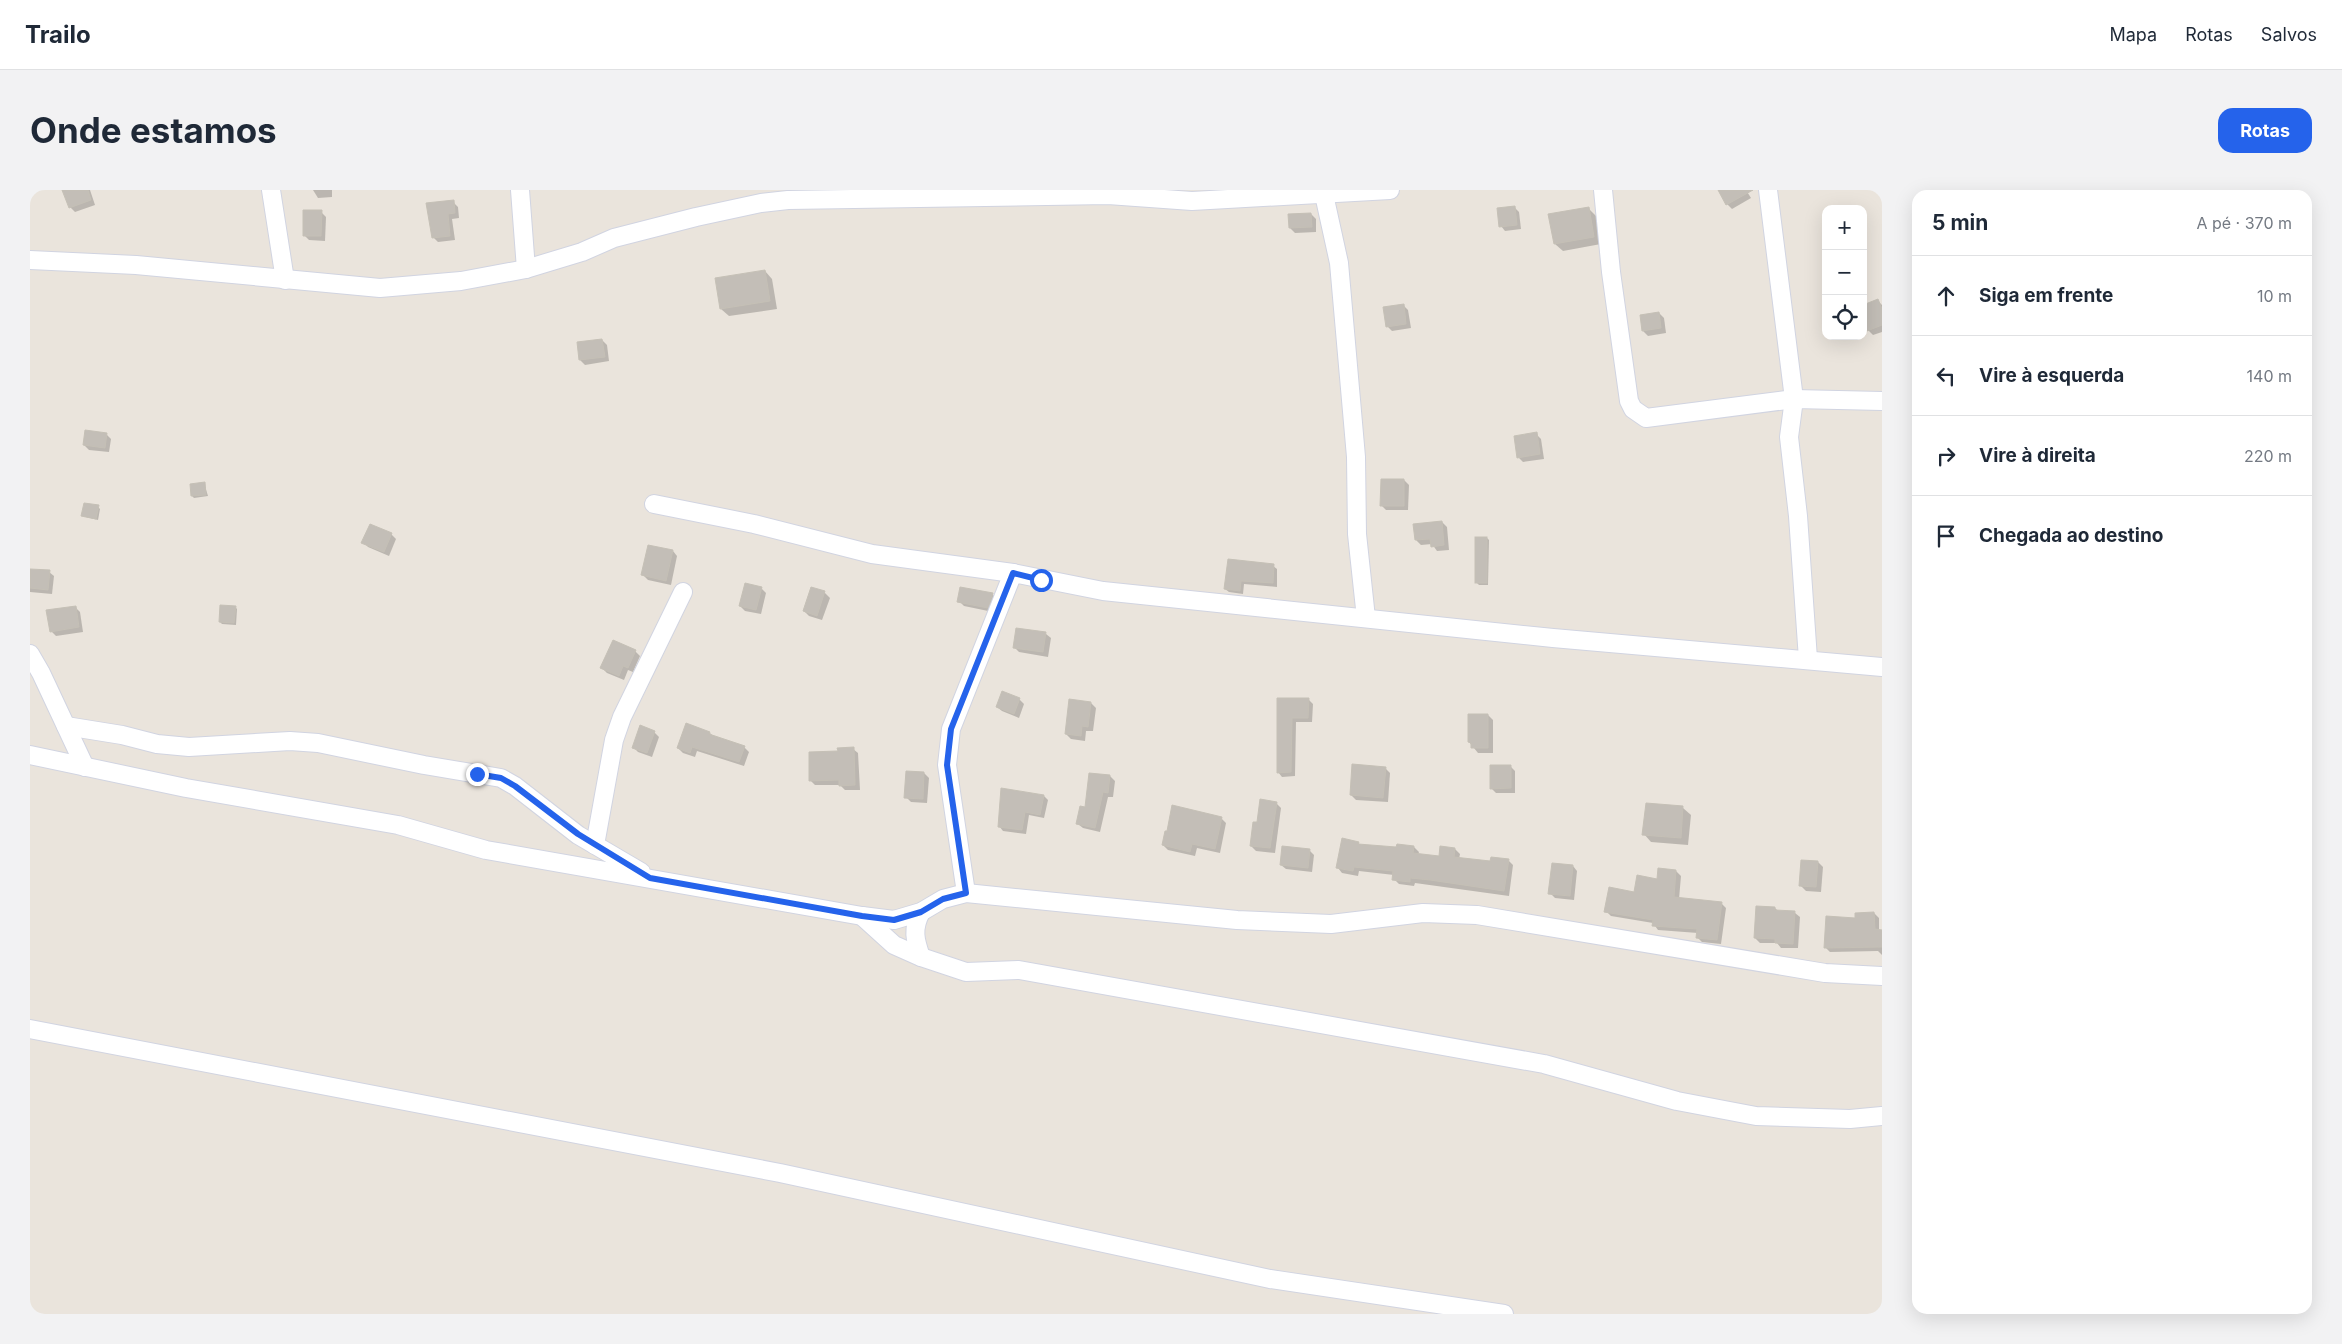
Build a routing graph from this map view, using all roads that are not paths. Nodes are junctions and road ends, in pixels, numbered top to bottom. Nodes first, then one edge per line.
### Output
1 (271, 190) edge
2 (520, 190) edge
3 (1390, 190) edge
4 (1603, 190) edge
5 (1768, 190) edge
6 (1324, 193) edge
7 (787, 195) edge
8 (30, 260) edge
9 (526, 269) junction
10 (285, 280) junction
11 (1794, 399) junction
12 (1882, 401) edge
13 (654, 504) dead end
14 (1013, 573) junction
15 (683, 592) dead end
16 (1366, 618) junction
17 (30, 654) edge
18 (1808, 659) junction
19 (1882, 666) edge
20 (66, 726) junction
21 (30, 755) edge
22 (85, 767) junction
23 (595, 845) junction
24 (650, 878) junction
25 (966, 893) junction
26 (921, 912) junction
27 (862, 916) junction
28 (921, 957) junction
29 (1882, 976) edge
30 (30, 1029) edge
31 (1882, 1116) edge
32 (1504, 1314) edge

1 - 10 street
2 - 9 street
3 - 6 street
4 - 11 street
5 - 11 street
6 - 7 street
6 - 16 street
7 - 9 street
8 - 10 street
9 - 10 street
11 - 12 street
11 - 18 street
13 - 14 street
14 - 16 street
14 - 25 street
15 - 23 street
16 - 18 street
17 - 20 street
18 - 19 street
20 - 22 street
20 - 23 street
21 - 22 street
22 - 24 street
23 - 24 street
24 - 27 street
25 - 26 street
25 - 29 street
26 - 27 street
26 - 28 street
27 - 28 street
28 - 31 street
30 - 32 street

